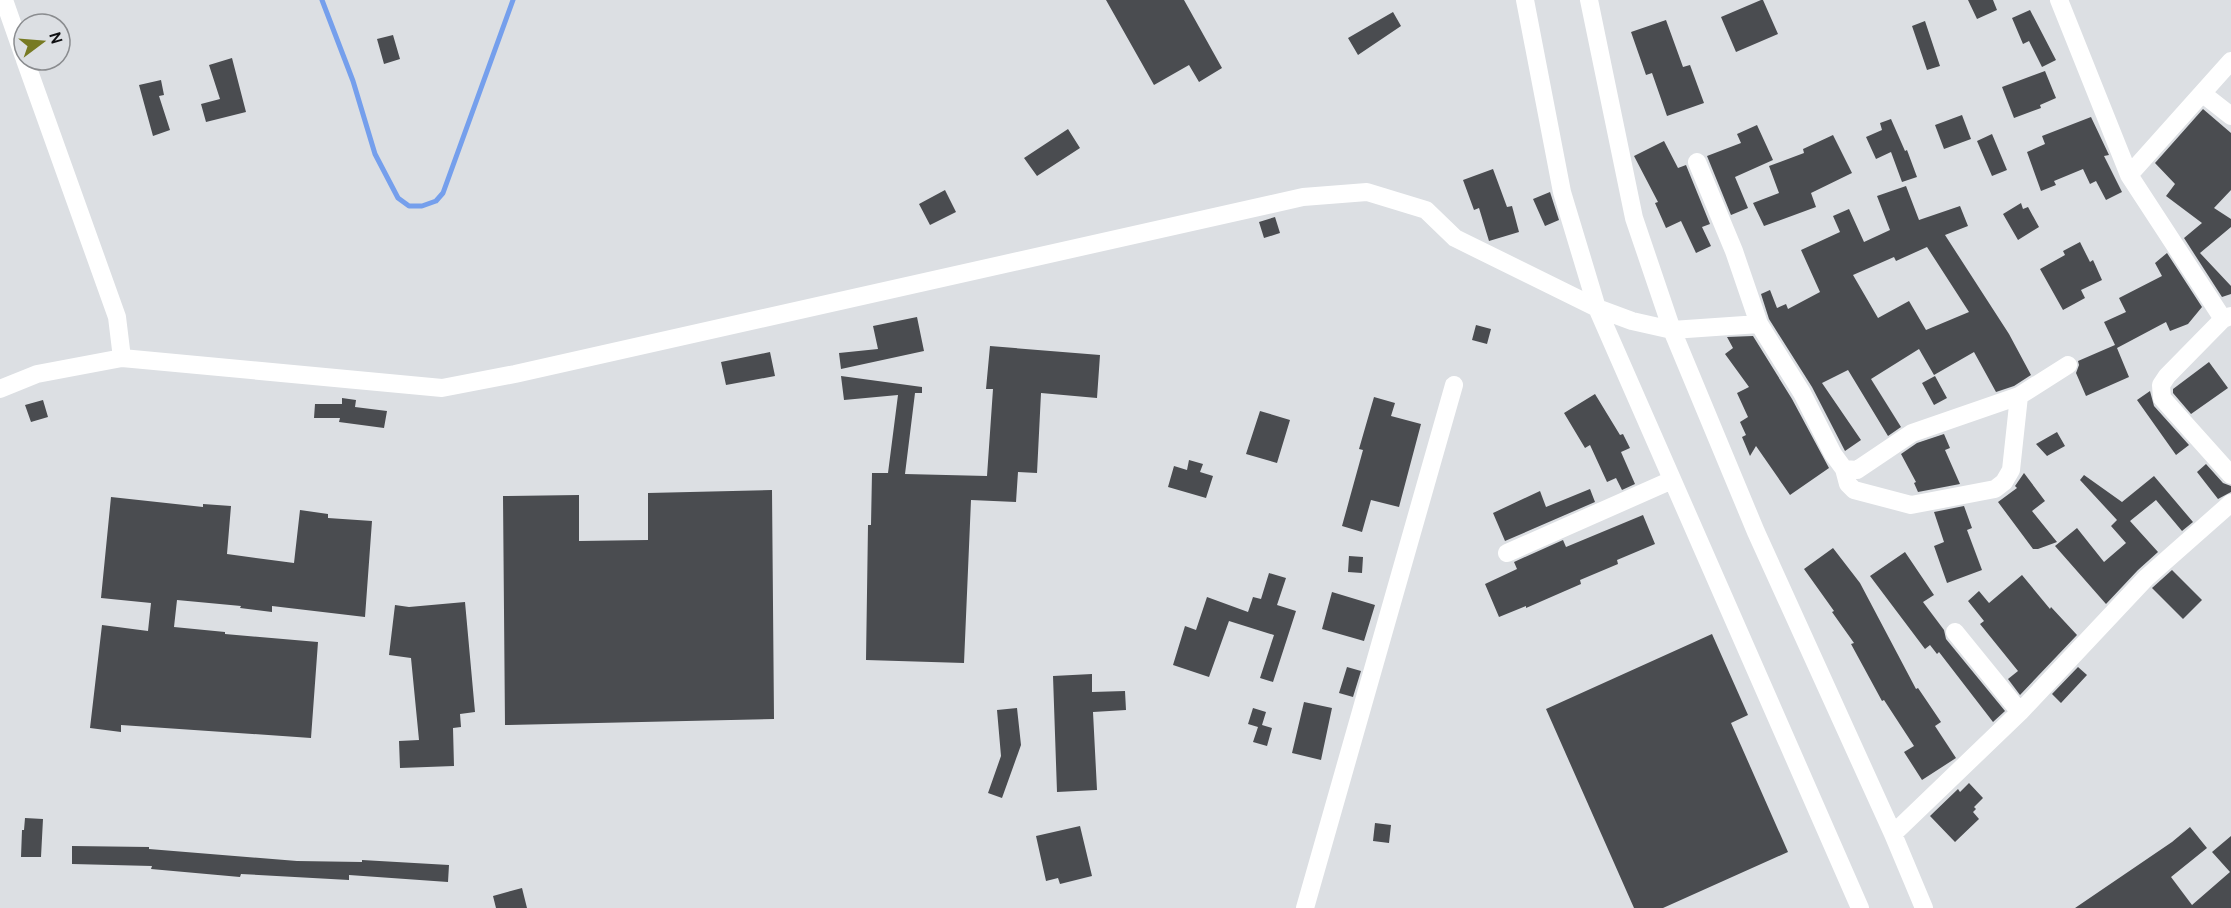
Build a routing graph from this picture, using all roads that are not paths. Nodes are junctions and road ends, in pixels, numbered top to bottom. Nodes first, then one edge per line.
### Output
1 (4, 0) edge
2 (1525, 0) edge
3 (1588, 0) edge
4 (2059, 0) edge
5 (12, 22) edge
6 (2231, 61) edge
7 (30, 72) edge
8 (2203, 94) junction
9 (2231, 116) edge
10 (1697, 162) dead end
11 (2129, 176) junction
12 (1597, 308) junction
13 (2227, 317) edge
14 (1759, 324) junction
15 (1672, 330) junction
16 (122, 358) junction
17 (2068, 365) dead end
18 (1454, 385) dead end
19 (0, 388) edge
20 (2019, 396) junction
21 (1844, 469) junction
22 (2231, 475) edge
23 (1672, 480) junction
24 (2231, 503) edge
25 (1507, 553) dead end
26 (1955, 632) dead end
27 (2020, 712) junction
28 (1893, 834) junction
29 (1305, 908) edge
30 (1860, 908) edge
31 (1924, 908) edge

1 - 5 street
2 - 12 street
3 - 15 street
4 - 11 street
6 - 8 street
7 - 16 street
8 - 9 street
8 - 11 street
10 - 14 street
11 - 13 street
12 - 15 street
12 - 16 street
12 - 23 street
13 - 22 street
14 - 15 street
14 - 21 street
15 - 28 street
16 - 19 street
17 - 20 street
18 - 29 street
20 - 21 street
20 - 21 street
23 - 25 street
23 - 30 street
24 - 27 street
26 - 27 street
27 - 28 street
28 - 31 street

